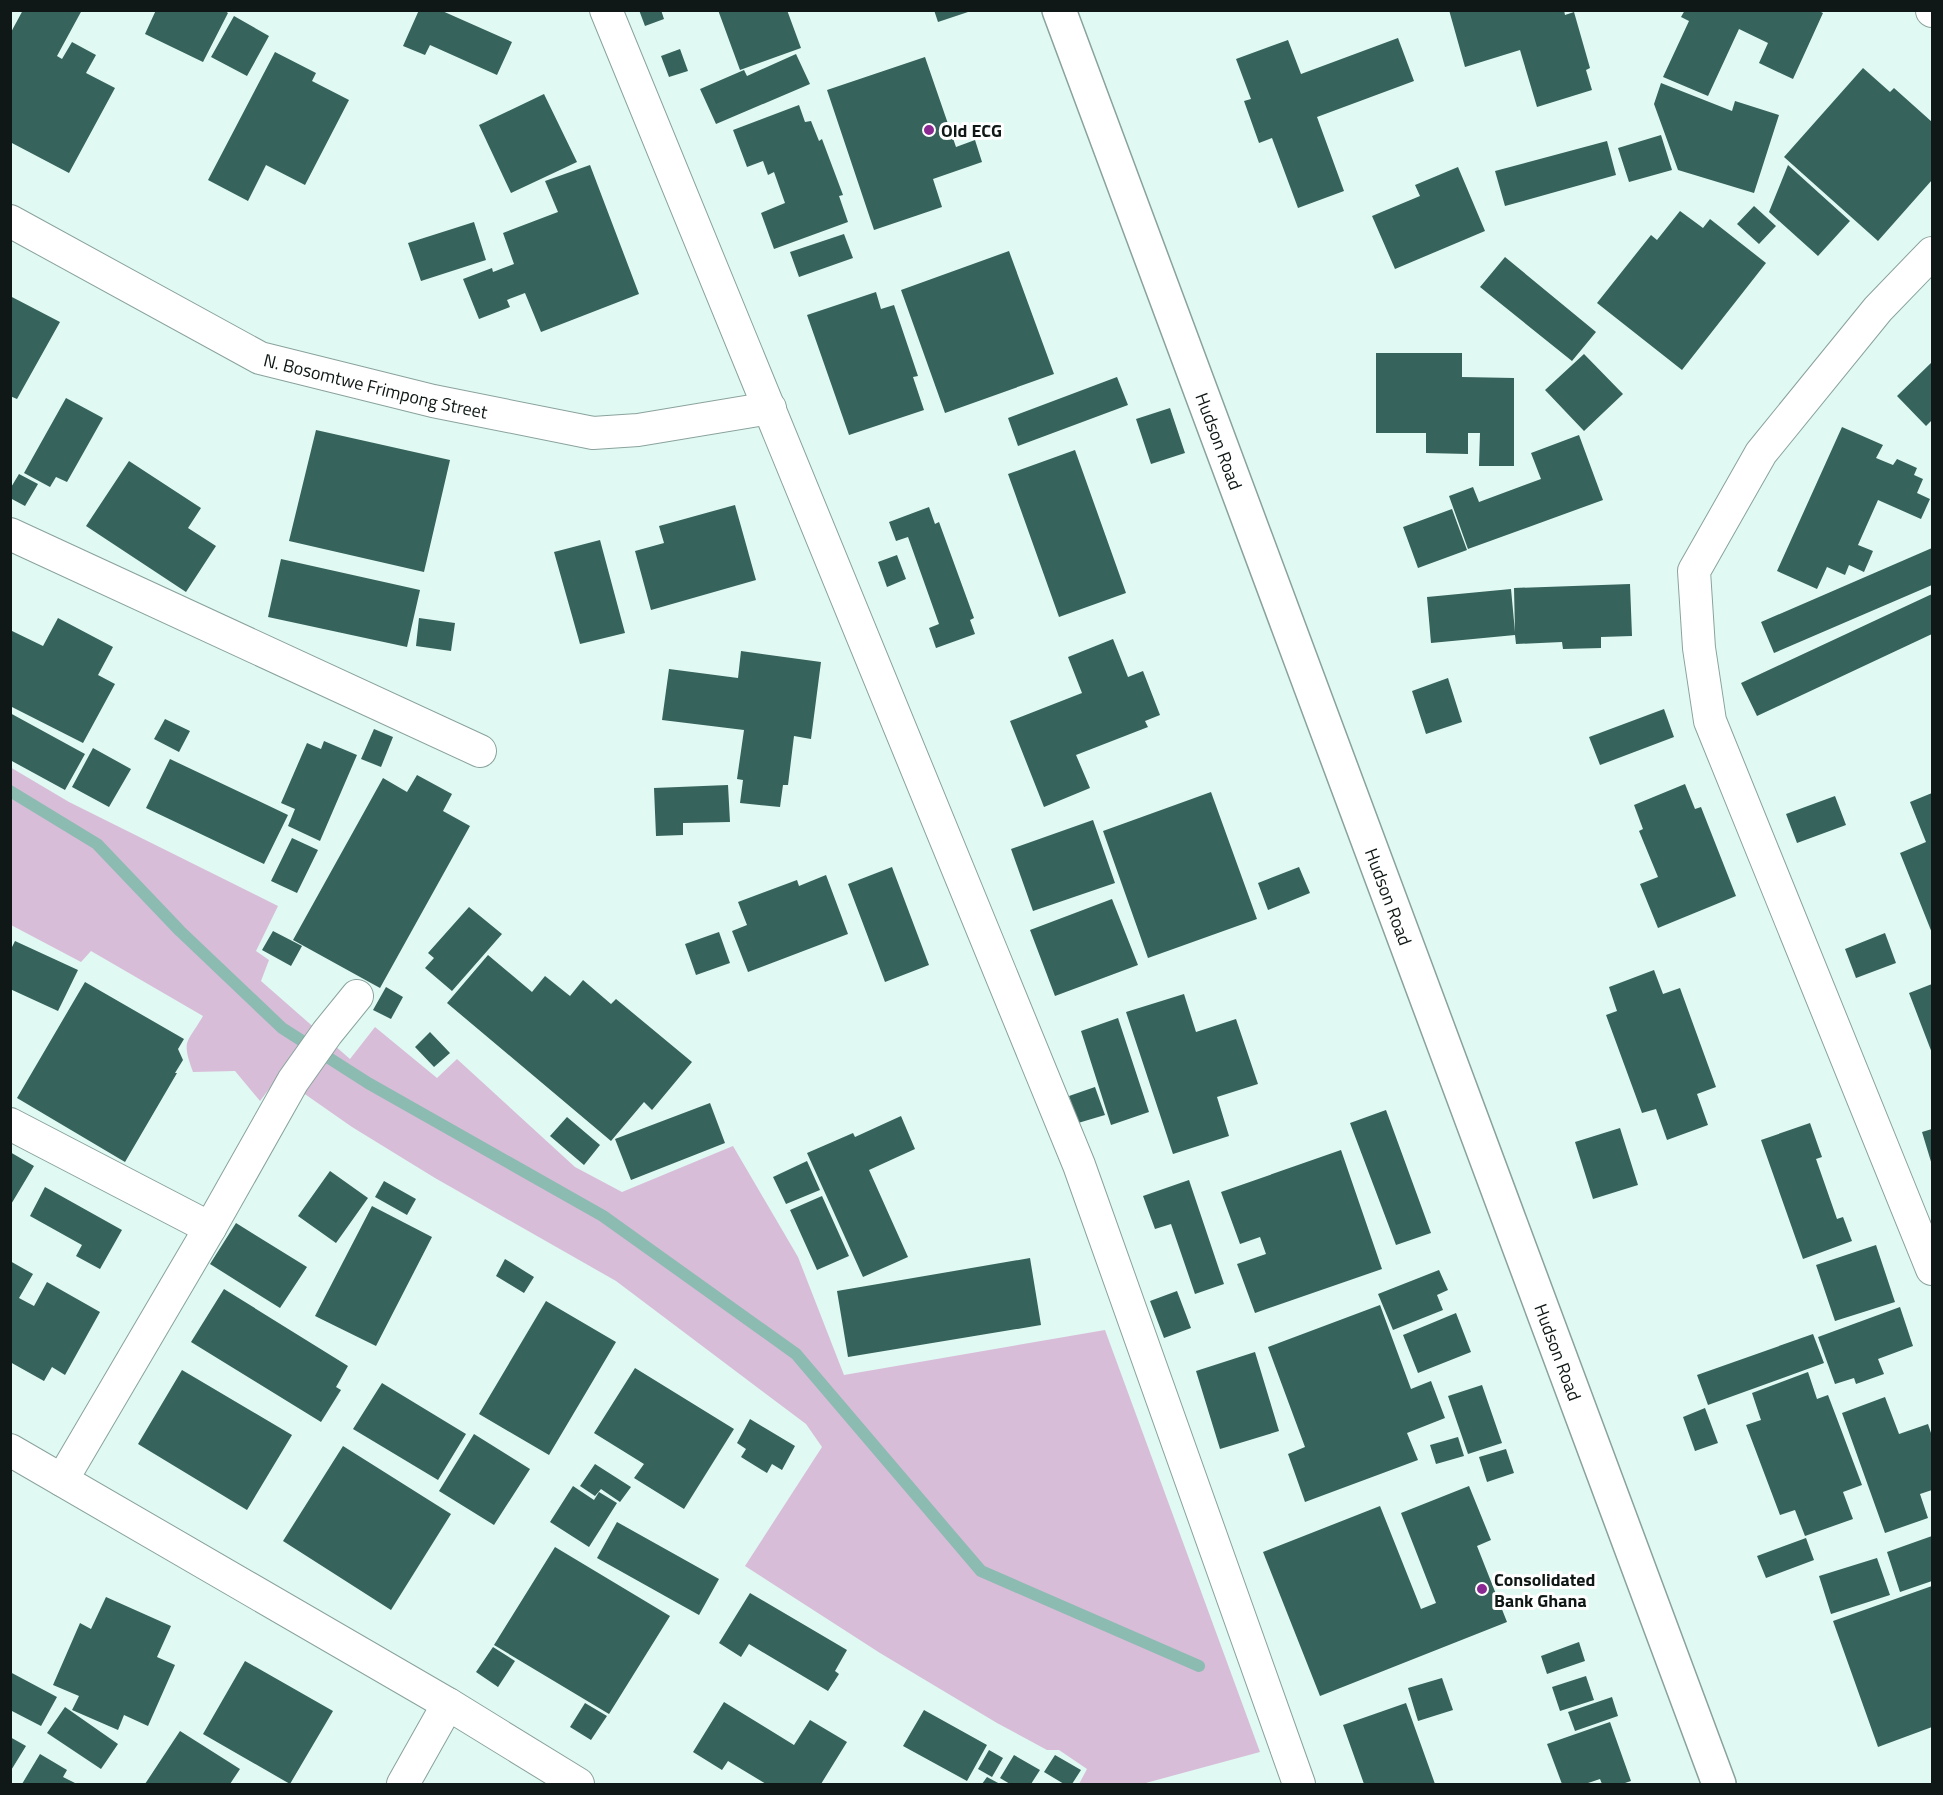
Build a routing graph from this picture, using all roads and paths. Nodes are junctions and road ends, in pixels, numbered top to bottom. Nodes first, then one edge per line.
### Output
1 (606, 10) edge
2 (1059, 10) edge
3 (10, 221) edge
4 (1932, 253) edge
5 (770, 408) junction
6 (10, 534) edge
7 (480, 751) dead end
8 (357, 996) dead end
9 (10, 1124) edge
10 (210, 1228) junction
11 (1932, 1269) edge
12 (10, 1450) edge
13 (62, 1480) junction
14 (448, 1704) junction
15 (403, 1785) edge
16 (578, 1785) edge
17 (1299, 1785) edge
18 (1719, 1785) edge

1 - 5 street
2 - 18 street, Hudson Road
3 - 5 street, N. Bosomtwe Frimpong Street
4 - 11 street
5 - 17 street
6 - 7 street
8 - 10 street
9 - 10 street
10 - 13 street
12 - 13 street
13 - 14 street
14 - 15 street
14 - 16 street

